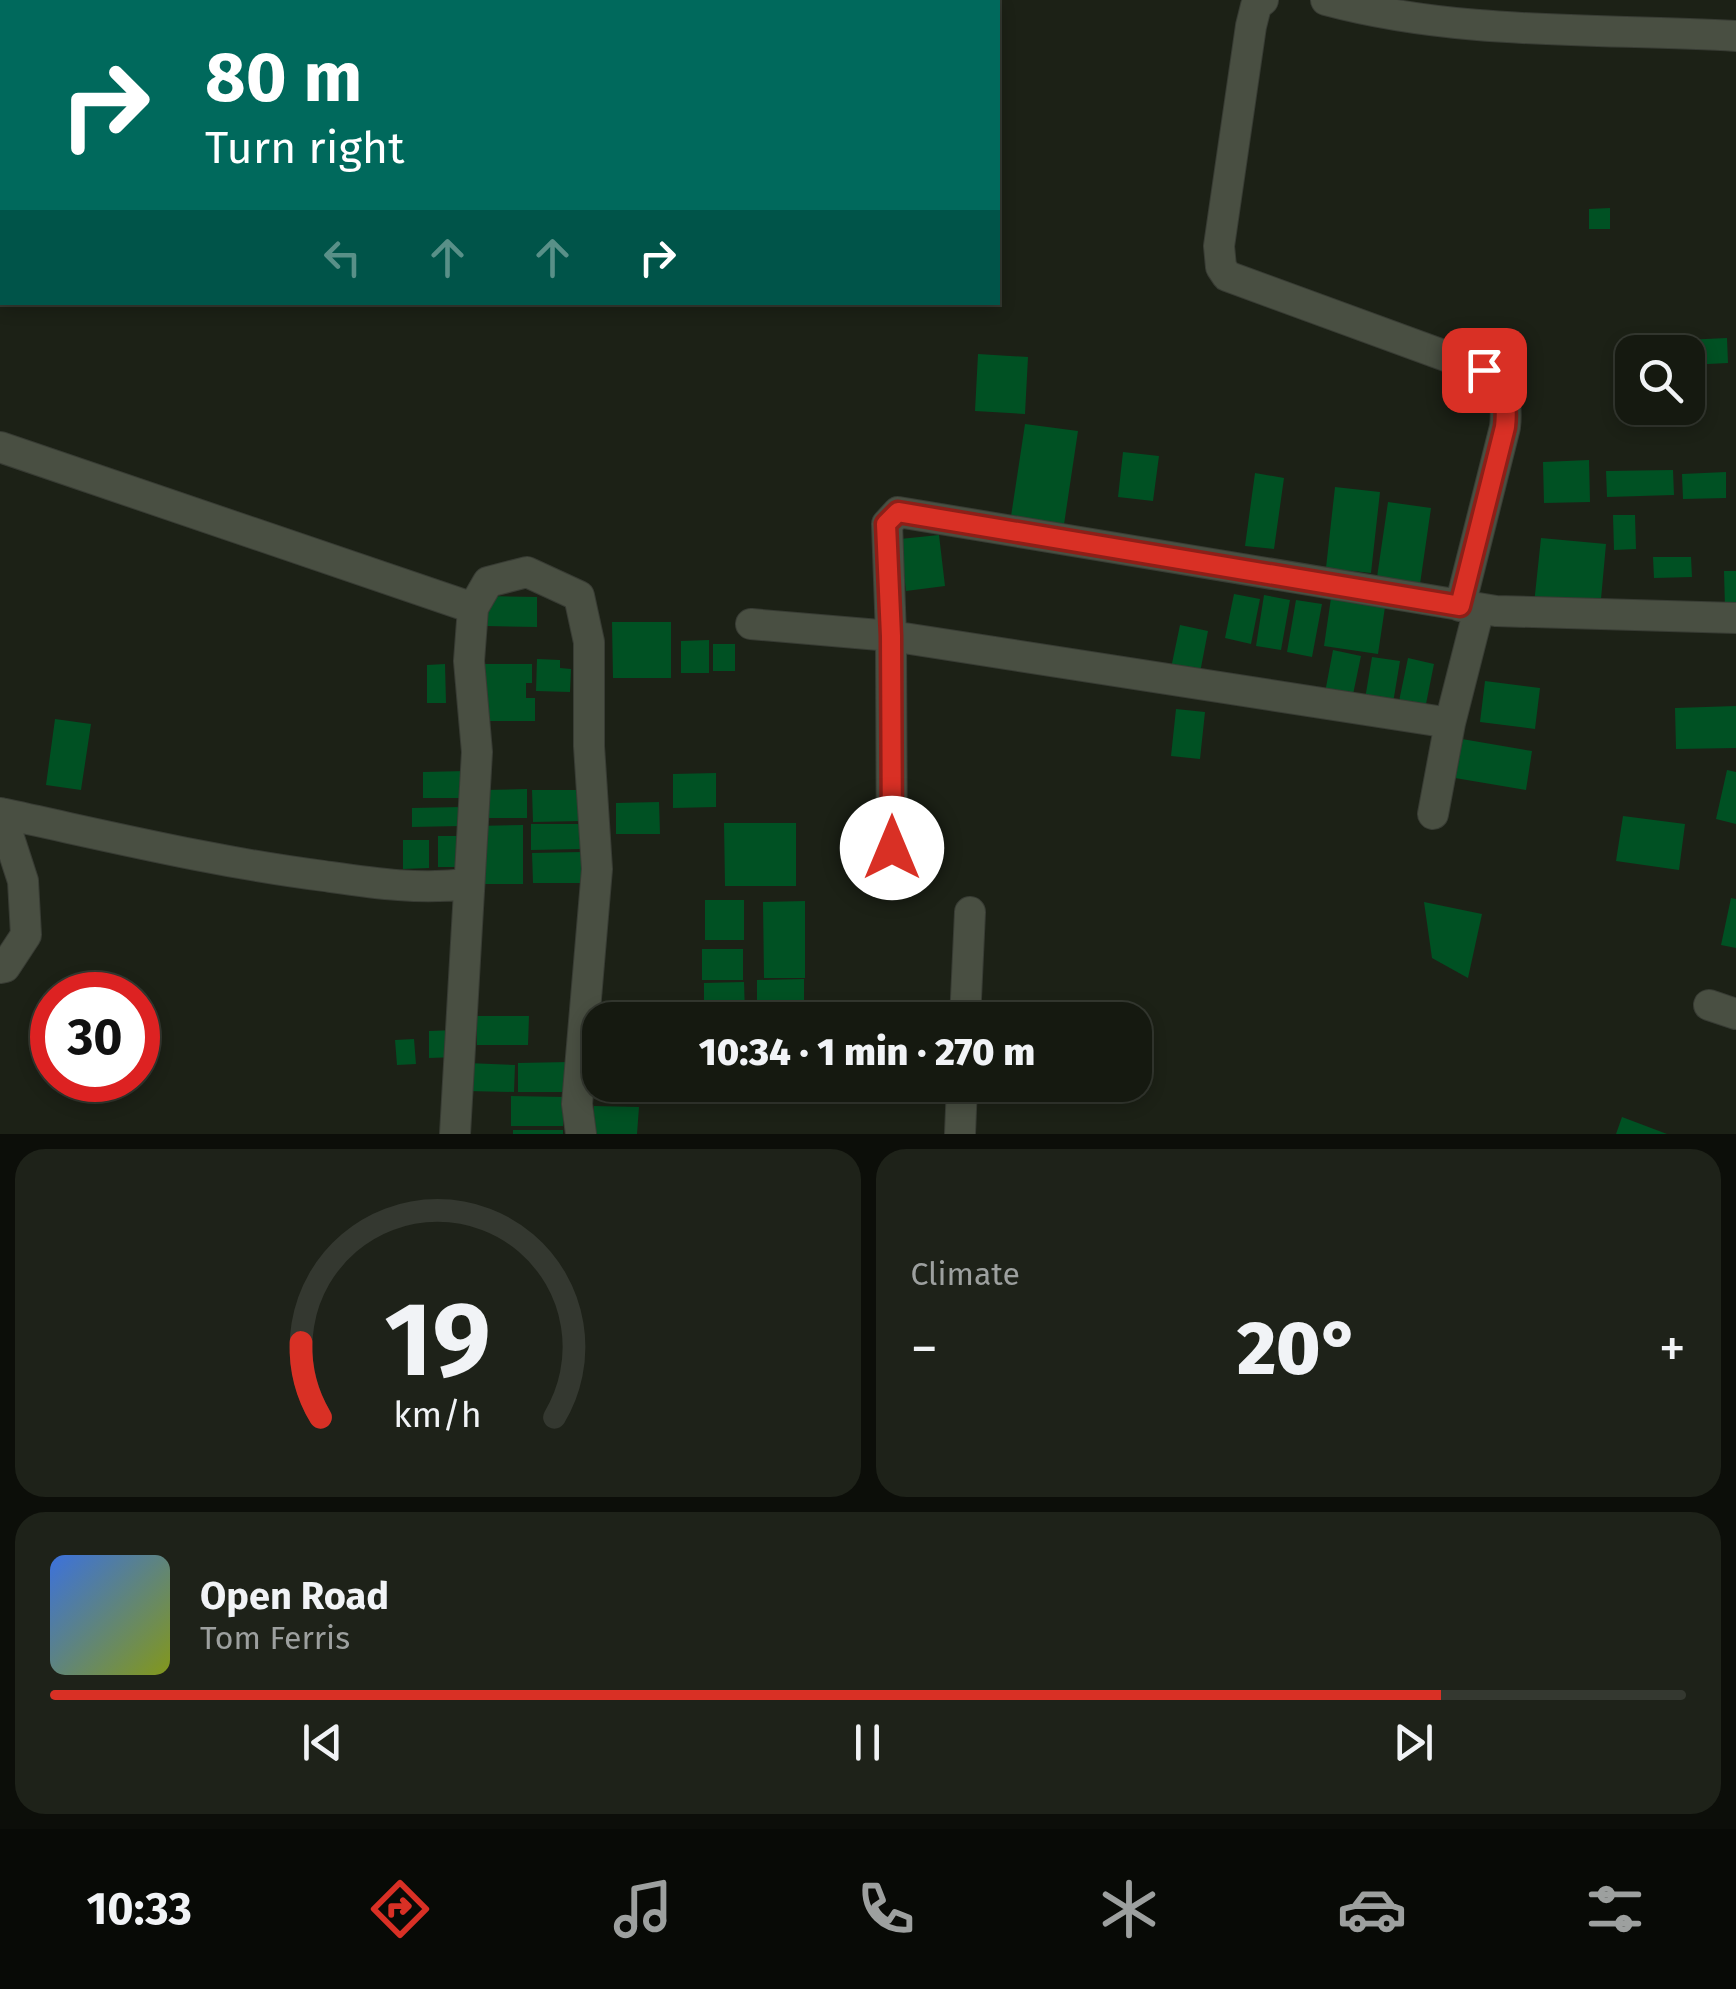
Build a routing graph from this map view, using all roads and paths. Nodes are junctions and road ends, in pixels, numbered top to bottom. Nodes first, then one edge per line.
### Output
1 (1263, 0) edge
2 (1326, 0) edge
3 (1502, 14) edge
4 (1736, 36) edge
5 (0, 447) edge
6 (473, 608) junction
7 (1469, 608) junction
8 (1736, 618) edge
9 (751, 624) dead end
10 (891, 636) junction
11 (1450, 722) junction
12 (0, 813) edge
13 (1432, 814) dead end
14 (468, 884) junction
15 (892, 884) dead end
16 (970, 912) dead end
17 (0, 968) edge
18 (966, 1002) edge
19 (961, 1102) edge
20 (455, 1134) edge
21 (581, 1134) edge
22 (960, 1134) edge

1 - 7 street
2 - 3 street
3 - 4 street
5 - 6 street
6 - 14 street
6 - 21 street
7 - 8 street
7 - 10 street
7 - 11 street
9 - 10 street
10 - 11 street
10 - 15 street
11 - 13 street
12 - 14 street
12 - 17 street
14 - 20 street
16 - 18 street
19 - 22 street

